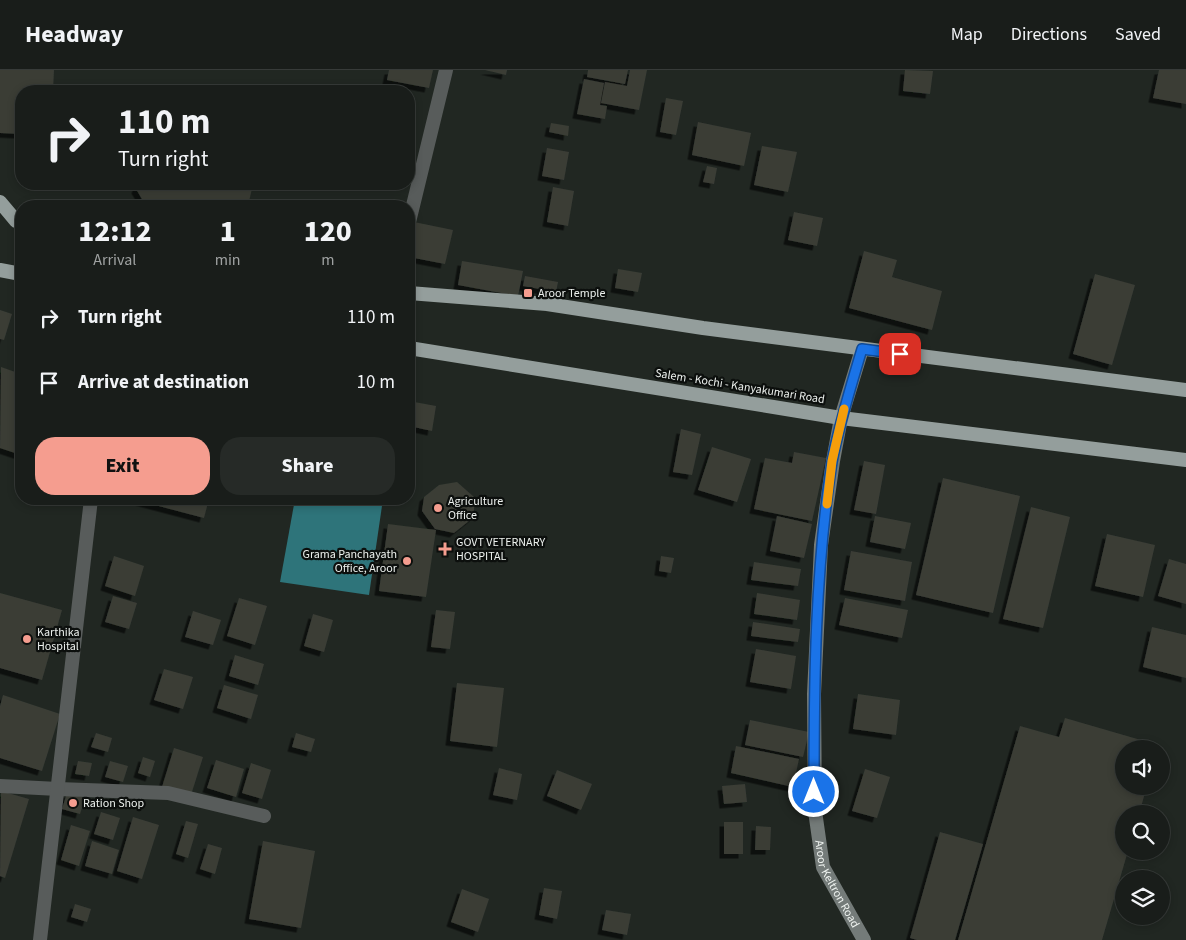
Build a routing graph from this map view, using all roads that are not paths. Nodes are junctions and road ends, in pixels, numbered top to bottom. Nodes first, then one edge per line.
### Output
1 (446, 70) edge
2 (414, 200) edge
3 (0, 202) edge
4 (15, 217) edge
5 (0, 219) edge
6 (15, 221) edge
7 (0, 270) edge
8 (15, 273) edge
9 (415, 293) edge
10 (415, 349) edge
11 (862, 349) junction
12 (1186, 390) edge
13 (842, 418) junction
14 (1186, 460) edge
15 (90, 505) edge
16 (0, 786) edge
17 (58, 788) junction
18 (264, 816) dead end
19 (40, 940) edge
20 (864, 940) edge

1 - 2 street
3 - 4 highway
5 - 6 highway
7 - 8 highway
9 - 11 highway
10 - 13 highway, Salem - Kochi - Kanyakumari Road
11 - 12 highway
11 - 13 main road, Aroor Keltron Road
13 - 14 highway, Salem - Kochi - Kanyakumari Road
13 - 20 main road, Aroor Keltron Road
15 - 17 street
16 - 17 street
17 - 18 street
17 - 19 street

